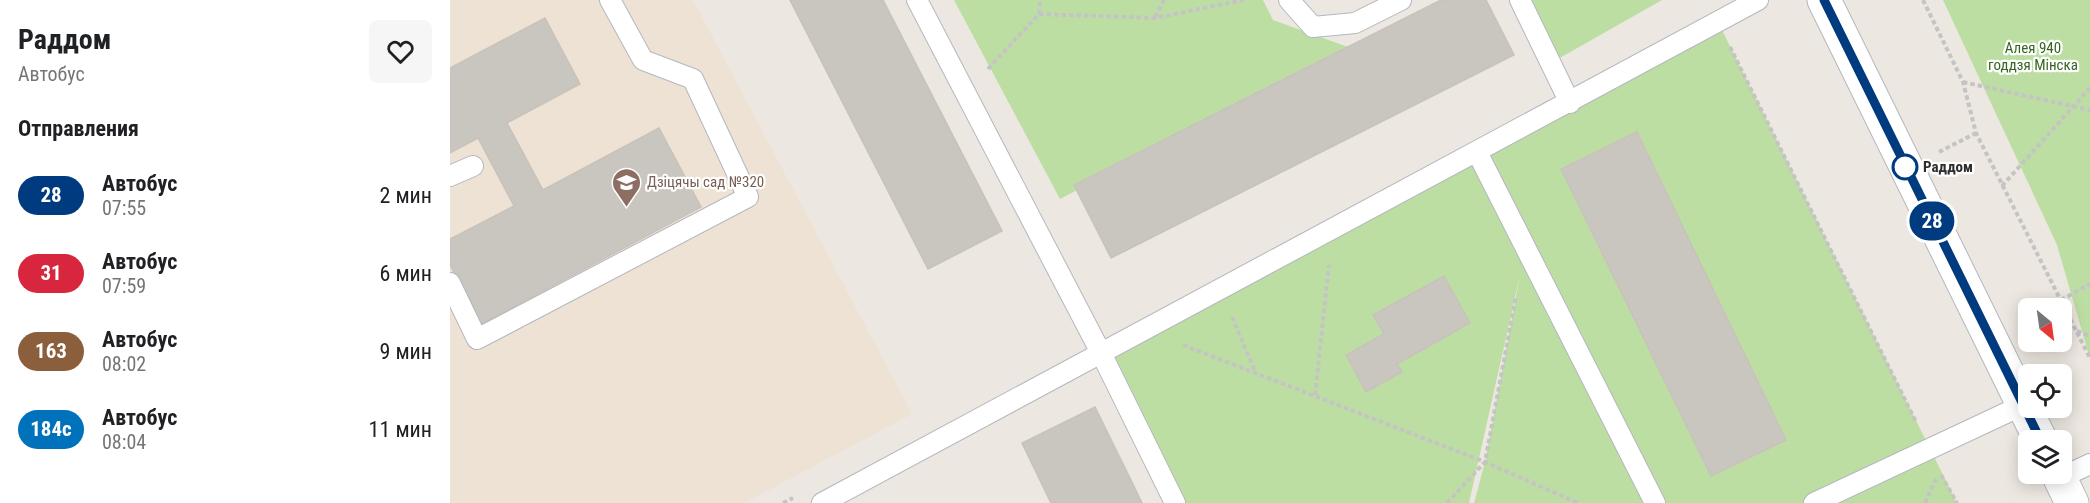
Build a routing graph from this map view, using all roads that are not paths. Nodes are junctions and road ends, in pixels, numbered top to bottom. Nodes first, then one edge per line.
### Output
1 (610, 0) edge
2 (917, 0) edge
3 (1289, 0) edge
4 (1401, 0) edge
5 (1520, 0) edge
6 (1758, 0) edge
7 (1824, 0) edge
8 (1570, 103) junction
9 (1477, 152) junction
10 (473, 166) dead end
11 (450, 176) edge
12 (450, 283) edge
13 (1101, 353) junction
14 (2018, 395) edge
15 (2018, 407) edge
16 (2090, 464) edge
17 (2063, 485) edge
18 (822, 503) edge
19 (1175, 503) edge
20 (1655, 503) edge
21 (1814, 503) edge

1 - 12 lane
2 - 13 lane
3 - 4 lane
5 - 8 lane
6 - 8 lane
7 - 14 main road
8 - 9 lane
9 - 13 lane
9 - 20 lane
10 - 11 lane
13 - 18 lane
13 - 19 lane
15 - 21 lane
16 - 17 lane

